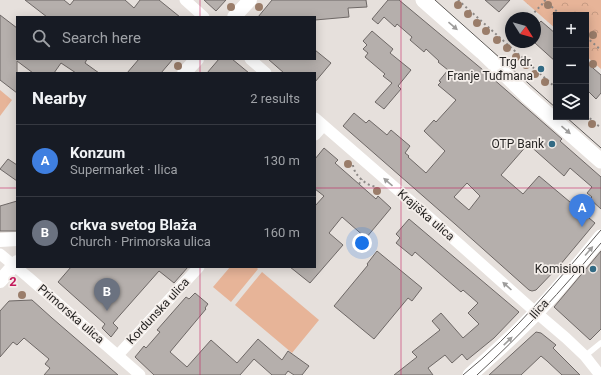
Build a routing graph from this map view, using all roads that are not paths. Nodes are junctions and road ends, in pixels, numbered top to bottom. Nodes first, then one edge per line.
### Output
1 (185, 0) edge
2 (250, 0) edge
3 (423, 0) edge
4 (203, 16) edge
5 (235, 16) edge
6 (196, 60) edge
7 (251, 60) edge
8 (185, 72) edge
9 (265, 72) edge
10 (319, 122) edge
11 (316, 132) edge
12 (601, 161) edge
13 (601, 237) edge
14 (16, 239) edge
15 (0, 240) edge
16 (0, 254) edge
17 (16, 264) edge
18 (20, 268) edge
19 (198, 268) edge
20 (0, 281) edge
21 (536, 312) junction
22 (601, 342) edge
23 (118, 355) junction
24 (585, 356) junction
25 (140, 375) edge
26 (470, 375) edge
27 (600, 375) edge

1 - 4 street
2 - 5 street
3 -> 12 main road
6 - 8 street
7 - 9 street
10 - 11 street
21 -> 10 street, Krajiška ulica
21 -> 13 main road, Ilica
14 - 15 street
16 - 17 street, Primorska ulica
17 - 20 street
18 - 23 street, Primorska ulica
19 - 23 street, Kordunska ulica
21 - 24 street, Krajiška ulica
26 -> 21 main road, Ilica
22 - 24 lane
23 - 25 street, Primorska ulica
24 - 27 street, Krajiška ulica

